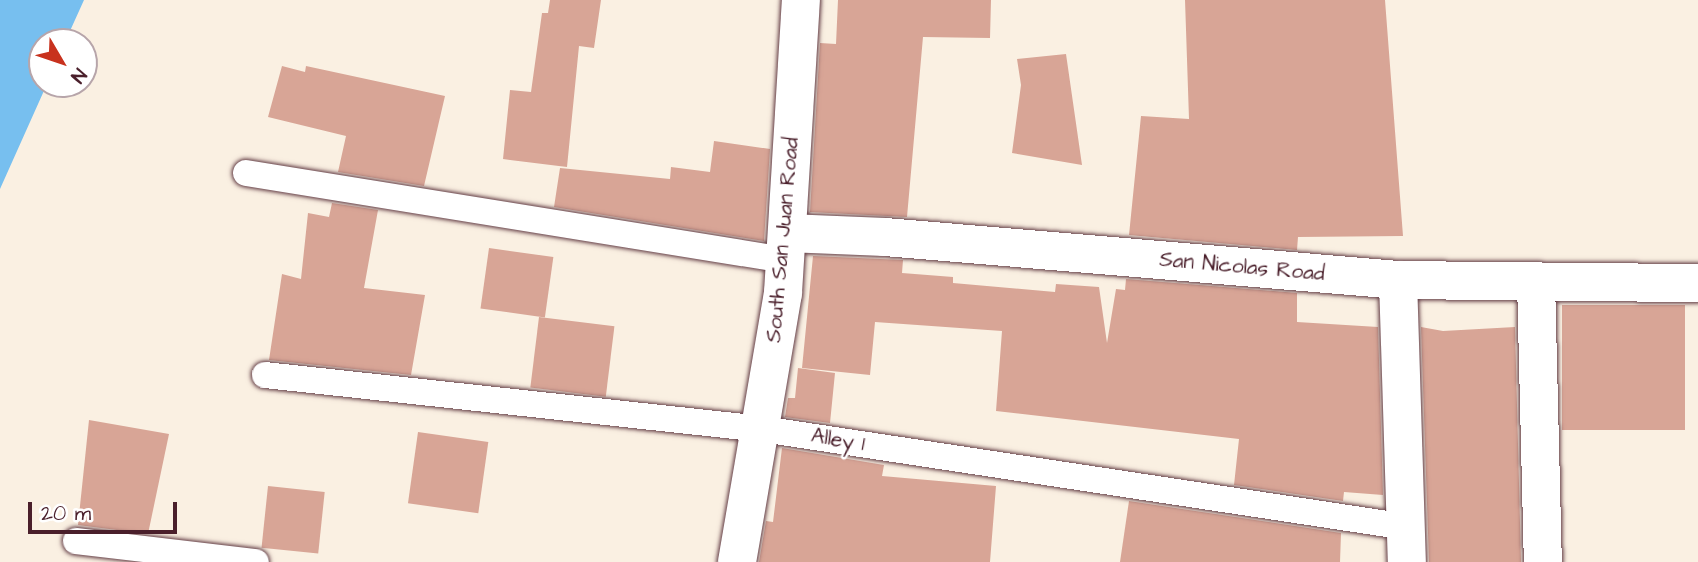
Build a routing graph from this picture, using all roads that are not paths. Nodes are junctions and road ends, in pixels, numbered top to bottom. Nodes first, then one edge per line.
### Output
1 (801, 0) edge
2 (246, 173) dead end
3 (786, 247) junction
4 (1398, 280) junction
5 (1536, 281) junction
6 (1698, 283) edge
7 (265, 374) dead end
8 (762, 429) junction
9 (76, 541) dead end
10 (1407, 544) edge
11 (256, 562) edge
12 (737, 562) edge
13 (1543, 562) edge

1 - 3 street, South San Juan Road
2 - 3 lane
3 - 4 street, San Nicolas Road
3 - 8 street, South San Juan Road
4 - 5 street, San Nicolas Road
4 - 10 street
5 - 6 street, San Nicolas Road
5 - 13 street
7 - 8 lane, Alley 1
8 - 10 lane, Alley 1
8 - 12 street, South San Juan Road
9 - 11 lane

